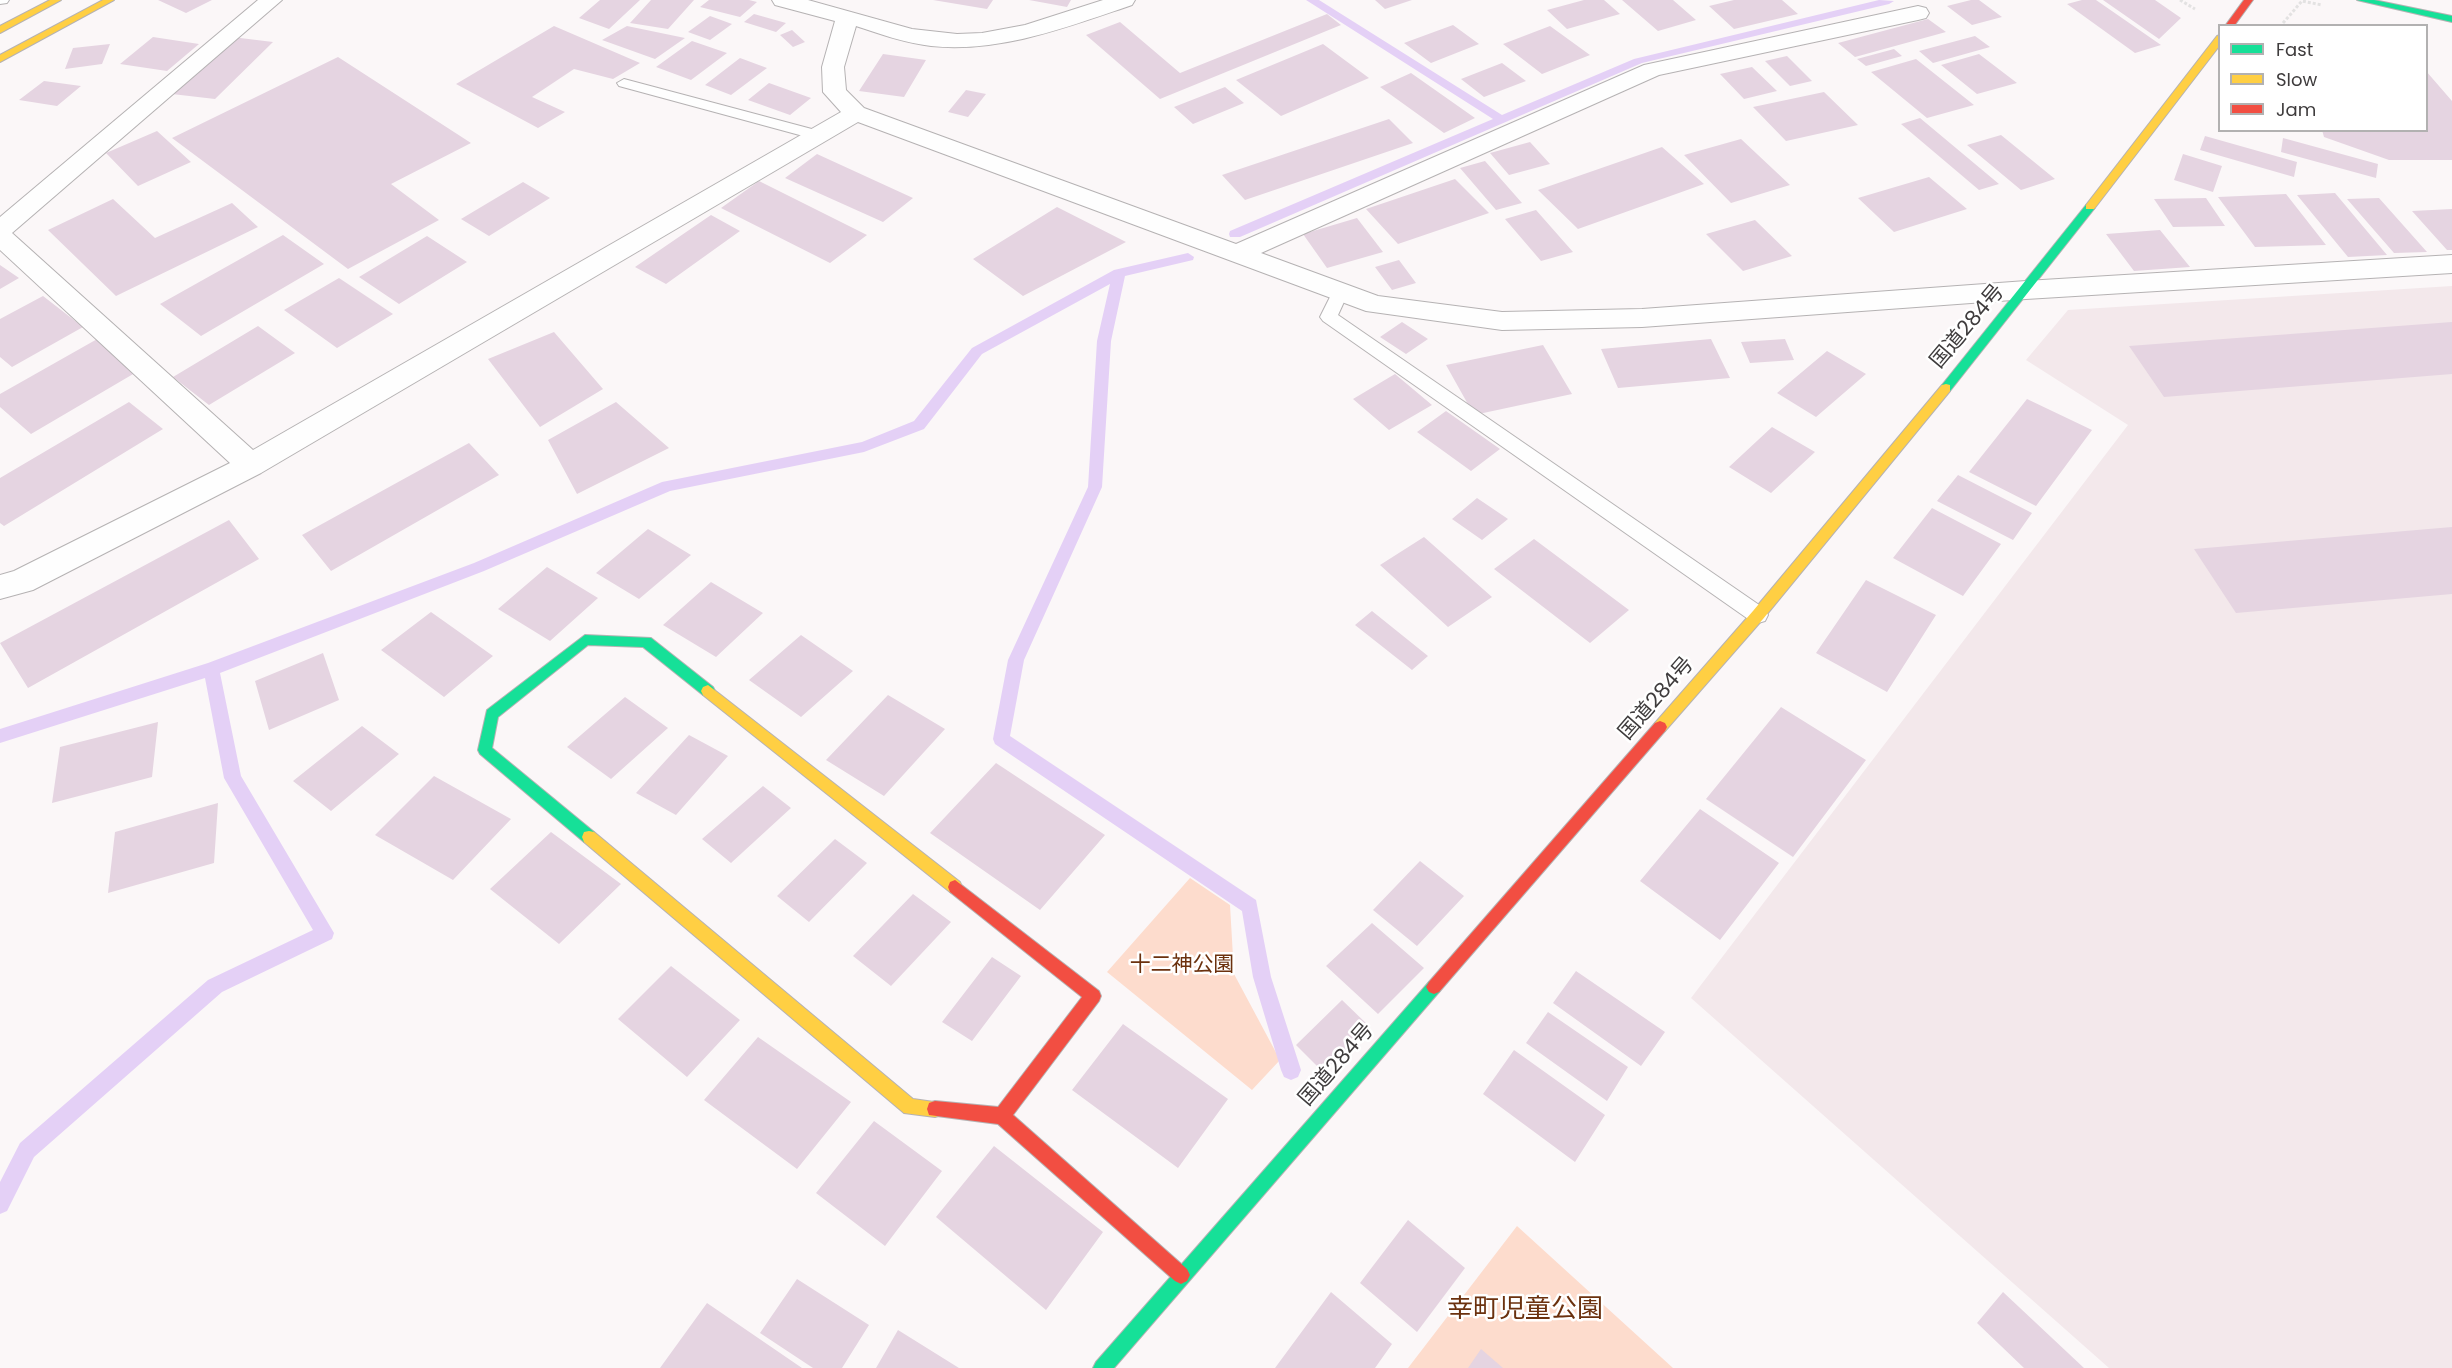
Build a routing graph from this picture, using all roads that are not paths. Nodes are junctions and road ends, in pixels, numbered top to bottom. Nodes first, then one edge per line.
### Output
1 (57, 0) edge
2 (110, 0) edge
3 (271, 0) edge
4 (783, 0) edge
5 (1124, 0) edge
6 (2249, 0) edge
7 (2361, 0) edge
8 (1918, 14) dead end
9 (847, 17) junction
10 (2452, 19) edge
11 (2231, 24) edge
12 (0, 30) edge
13 (2218, 41) edge
14 (0, 58) edge
15 (624, 83) dead end
16 (856, 113) junction
17 (818, 135) junction
18 (0, 230) edge
19 (0, 236) edge
20 (1237, 254) junction
21 (2452, 264) edge
22 (2026, 290) junction
23 (1340, 292) junction
24 (251, 465) junction
25 (0, 586) edge
26 (1758, 615) junction
27 (1002, 1116) junction
28 (1181, 1275) junction
29 (1102, 1368) edge

1 - 12 main road
2 - 14 main road
3 - 18 street
4 - 9 street
5 - 9 street
6 - 11 main road
7 - 10 main road
8 - 20 street
9 - 16 street
13 - 22 main road, 国道284号
15 - 17 lane
16 - 17 street
16 - 20 street
17 - 24 street
19 - 24 street
20 - 23 street
21 - 22 street
22 - 23 street
22 - 26 main road, 国道284号
23 - 26 lane
24 - 25 street
26 - 28 main road, 国道284号
27 - 27 main road
27 - 28 main road
28 - 29 main road, 国道284号

